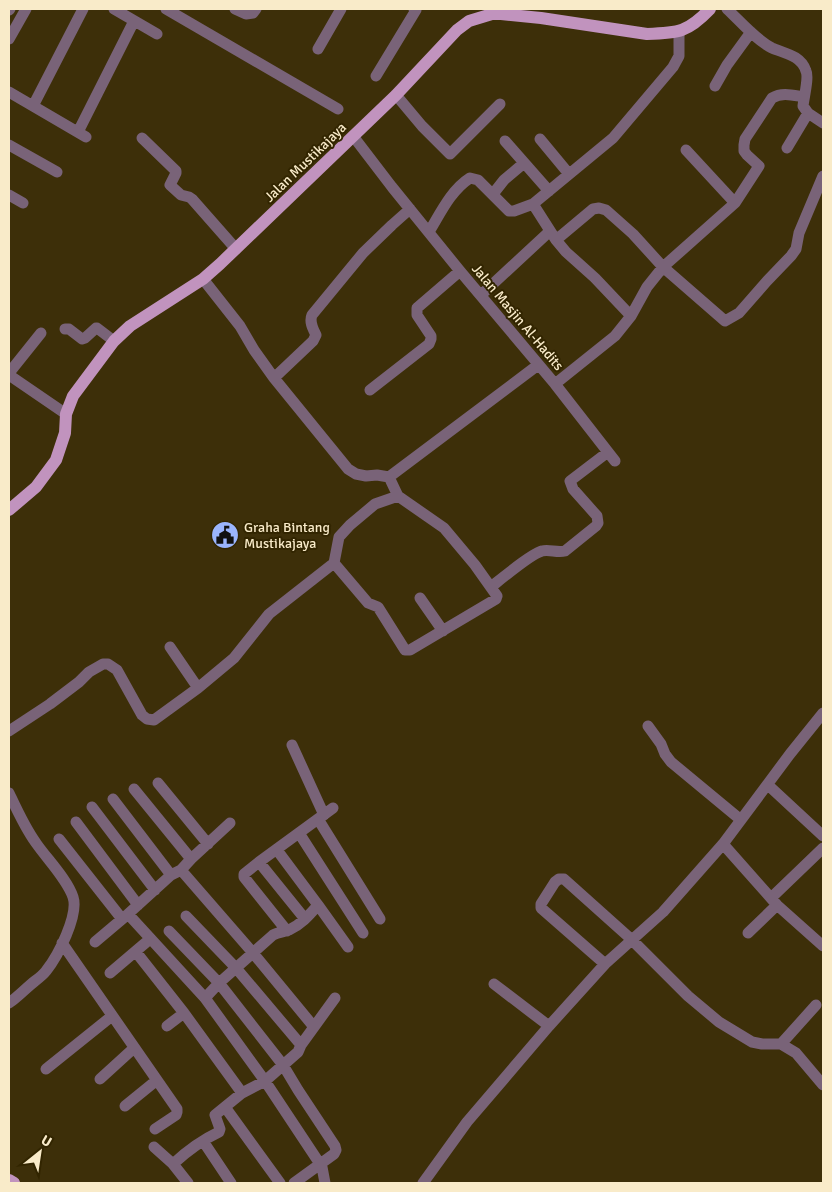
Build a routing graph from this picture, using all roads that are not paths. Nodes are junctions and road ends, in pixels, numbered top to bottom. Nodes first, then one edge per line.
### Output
1 (26, 9) edge
2 (83, 9) edge
3 (114, 9) edge
4 (166, 9) edge
5 (235, 9) edge
6 (256, 9) edge
7 (341, 9) edge
8 (414, 9) edge
9 (710, 9) edge
10 (727, 9) edge
11 (134, 21) junction
12 (679, 31) junction
13 (751, 32) junction
14 (157, 34) dead end
15 (9, 38) edge
16 (318, 49) dead end
17 (376, 76) dead end
18 (715, 86) dead end
19 (9, 92) edge
20 (396, 95) junction
21 (804, 97) junction
22 (500, 104) dead end
23 (33, 106) junction
24 (338, 109) dead end
25 (808, 113) junction
26 (823, 122) edge
27 (353, 136) junction
28 (142, 138) dead end
29 (540, 139) dead end
30 (505, 141) dead end
31 (9, 145) edge
32 (787, 148) dead end
33 (686, 150) dead end
34 (524, 163) junction
35 (58, 172) dead end
36 (569, 174) junction
37 (823, 176) edge
38 (548, 191) junction
39 (493, 194) junction
40 (9, 195) edge
41 (23, 203) dead end
42 (735, 203) junction
43 (533, 204) junction
44 (410, 209) junction
45 (428, 232) junction
46 (553, 236) junction
47 (236, 249) junction
48 (663, 267) junction
49 (460, 271) junction
50 (203, 279) junction
51 (481, 295) junction
52 (631, 316) junction
53 (66, 329) dead end
54 (41, 333) dead end
55 (114, 341) junction
56 (538, 364) junction
57 (9, 374) edge
58 (274, 378) junction
59 (555, 384) junction
60 (370, 390) dead end
61 (66, 414) junction
62 (389, 478) junction
63 (398, 496) junction
64 (9, 510) edge
65 (334, 562) junction
66 (491, 587) junction
67 (420, 598) dead end
68 (443, 631) junction
69 (170, 647) dead end
70 (198, 688) junction
71 (823, 713) edge
72 (648, 726) dead end
73 (9, 731) edge
74 (292, 745) dead end
75 (158, 783) dead end
76 (768, 785) junction
77 (134, 789) dead end
78 (9, 793) edge
79 (113, 799) dead end
80 (92, 807) dead end
81 (333, 808) dead end
82 (321, 817) junction
83 (741, 820) junction
84 (76, 822) dead end
85 (230, 823) dead end
86 (299, 833) junction
87 (823, 836) edge
88 (59, 839) dead end
89 (208, 844) junction
90 (723, 844) junction
91 (823, 848) edge
92 (277, 850) junction
93 (190, 859) junction
94 (259, 862) junction
95 (176, 872) junction
96 (155, 890) junction
97 (774, 902) junction
98 (138, 905) junction
99 (318, 905) junction
100 (125, 916) junction
101 (186, 916) dead end
102 (380, 919) dead end
103 (305, 920) junction
104 (169, 931) dead end
105 (287, 931) junction
106 (363, 933) dead end
107 (748, 933) dead end
108 (150, 939) junction
109 (631, 939) junction
110 (95, 942) dead end
111 (62, 943) junction
112 (823, 946) edge
113 (348, 947) dead end
114 (136, 952) junction
115 (253, 953) junction
116 (605, 964) junction
117 (236, 968) junction
118 (110, 974) dead end
119 (219, 983) junction
120 (494, 984) dead end
121 (205, 998) junction
122 (335, 998) dead end
123 (9, 1003) edge
124 (816, 1006) dead end
125 (184, 1013) junction
126 (112, 1016) junction
127 (167, 1026) dead end
128 (549, 1026) junction
129 (314, 1027) junction
130 (781, 1044) junction
131 (301, 1045) junction
132 (134, 1048) junction
133 (284, 1065) junction
134 (46, 1069) dead end
135 (100, 1079) dead end
136 (157, 1080) junction
137 (266, 1081) junction
138 (823, 1085) edge
139 (242, 1093) junction
140 (125, 1106) dead end
141 (225, 1107) junction
142 (155, 1129) dead end
143 (203, 1141) junction
144 (154, 1147) dead end
145 (173, 1164) junction
146 (320, 1164) junction
147 (9, 1180) edge
148 (14, 1183) edge
149 (188, 1183) edge
150 (231, 1183) edge
151 (280, 1183) edge
152 (294, 1183) edge
153 (325, 1183) edge
154 (423, 1183) edge

1 - 15 street
2 - 23 street
3 - 11 street
4 - 24 street
5 - 6 street
7 - 16 street
8 - 17 street
9 - 12 main road, Jalan Mustikajaya
10 - 13 street
11 - 14 street
11 - 23 street
12 - 20 main road, Jalan Mustikajaya
12 - 36 street
13 - 18 street
13 - 21 street
19 - 23 street
20 - 22 street
20 - 27 main road, Jalan Mustikajaya
21 - 25 street
21 - 42 street, Jalan Masjin Al-Hadits
25 - 26 street
25 - 32 street
27 - 44 street, Jalan Masjin Al-Hadits
27 - 47 main road, Jalan Mustikajaya
28 - 47 street
29 - 36 street
30 - 34 street
31 - 35 street
33 - 42 street
34 - 38 street
34 - 39 street
36 - 38 street
37 - 48 street
38 - 43 street
39 - 43 street
39 - 45 street
40 - 41 street
42 - 48 street, Jalan Masjin Al-Hadits
43 - 46 street
44 - 45 street, Jalan Masjin Al-Hadits
44 - 58 street
45 - 49 street, Jalan Masjin Al-Hadits
46 - 48 street
46 - 51 street
46 - 52 street
47 - 50 main road, Jalan Mustikajaya
48 - 52 street, Jalan Masjin Al-Hadits
49 - 51 street, Jalan Masjin Al-Hadits
49 - 60 street
50 - 55 main road, Jalan Mustikajaya
50 - 58 street
51 - 56 street, Jalan Masjin Al-Hadits
52 - 59 street, Jalan Masjin Al-Hadits
53 - 55 street
54 - 57 street
55 - 61 main road, Jalan Mustikajaya
56 - 59 street, Jalan Masjin Al-Hadits
56 - 62 street
57 - 61 street
58 - 62 street
59 - 66 street
61 - 64 main road, Jalan Mustikajaya
62 - 63 street
63 - 65 street
63 - 66 street
65 - 68 street
65 - 70 street
66 - 68 street
67 - 68 street
69 - 70 street
70 - 73 street
71 - 76 street
72 - 83 street
74 - 82 street
75 - 89 street
76 - 83 street
76 - 87 street
77 - 93 street
78 - 111 street
79 - 95 street
80 - 96 street
81 - 82 street
82 - 86 street
82 - 102 street
83 - 90 street
84 - 98 street
85 - 89 street
86 - 92 street
86 - 106 street
88 - 100 street
89 - 93 street
90 - 97 street
90 - 109 street
91 - 97 street
92 - 94 street
92 - 99 street
93 - 95 street
94 - 103 street
94 - 105 street
95 - 96 street
95 - 115 street
96 - 98 street
97 - 107 street
97 - 112 street
98 - 100 street
99 - 103 street
99 - 113 street
100 - 108 street
100 - 110 street
101 - 117 street
103 - 105 street
104 - 119 street
105 - 115 street
108 - 114 street
108 - 121 street
109 - 116 street
109 - 116 street
109 - 130 street
111 - 123 street
111 - 126 street
114 - 118 street
114 - 125 street
115 - 117 street
115 - 129 street
116 - 128 street
117 - 119 street
117 - 131 street
119 - 121 street
119 - 133 street
120 - 128 street
121 - 137 street
122 - 129 street
124 - 130 street
125 - 127 street
125 - 139 street
126 - 132 street
126 - 134 street
128 - 154 street
129 - 131 street
130 - 138 street
131 - 133 street
132 - 135 street
132 - 136 street
133 - 137 street
133 - 146 street
136 - 140 street
136 - 142 street
137 - 139 street
137 - 146 street
139 - 141 street
141 - 143 street
141 - 151 street
143 - 145 street
143 - 150 street
144 - 145 street
145 - 149 street
146 - 152 street
146 - 153 street
147 - 148 main road

